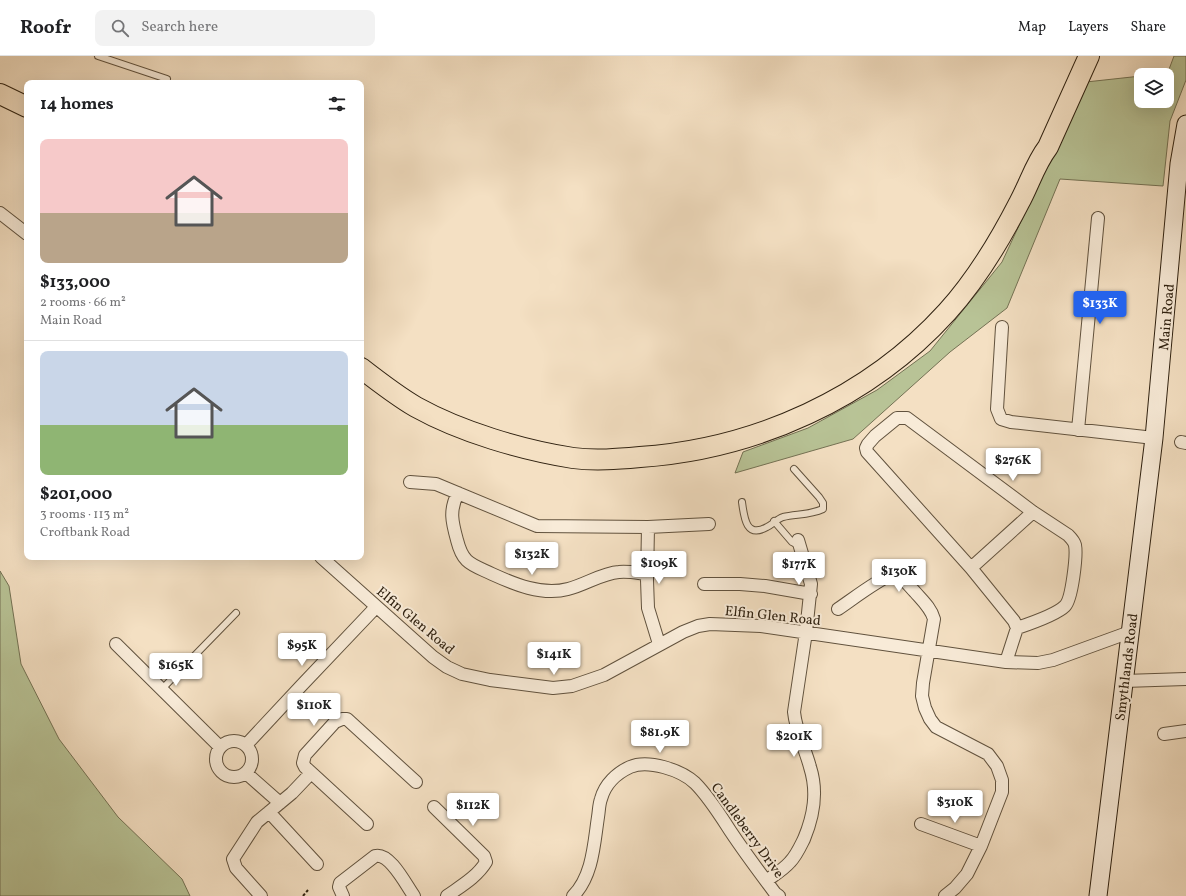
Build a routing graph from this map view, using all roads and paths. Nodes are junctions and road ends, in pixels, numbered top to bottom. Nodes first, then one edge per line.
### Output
1 (98, 56) edge
2 (120, 56) edge
3 (1078, 56) edge
4 (1088, 56) edge
5 (114, 61) junction
6 (167, 79) dead end
7 (0, 94) edge
8 (24, 106) edge
9 (1186, 124) edge
10 (1040, 157) junction
11 (0, 213) edge
12 (1098, 218) dead end
13 (24, 232) edge
14 (1002, 327) dead end
15 (364, 370) edge
16 (1078, 430) junction
17 (1154, 438) junction
18 (794, 469) dead end
19 (410, 482) dead end
20 (458, 493) junction
21 (742, 502) dead end
22 (1033, 512) junction
23 (774, 521) junction
24 (709, 524) dead end
25 (648, 527) junction
26 (799, 543) joint
27 (323, 560) edge
28 (971, 568) junction
29 (647, 574) junction
30 (704, 584) dead end
31 (811, 594) junction
32 (376, 607) junction
33 (838, 609) dead end
34 (236, 613) dead end
35 (1017, 628) junction
36 (806, 632) junction
37 (1130, 632) junction
38 (116, 644) dead end
39 (659, 644) junction
40 (928, 651) junction
41 (1006, 662) junction
42 (1186, 679) edge
43 (1124, 681) junction
44 (161, 690) junction
45 (1186, 731) edge
46 (1164, 734) dead end
47 (246, 745) junction
48 (220, 747) junction
49 (246, 773) junction
50 (311, 773) junction
51 (416, 782) dead end
52 (280, 803) junction
53 (434, 807) dead end
54 (269, 812) junction
55 (367, 824) dead end
56 (920, 824) dead end
57 (981, 846) junction
58 (317, 864) dead end
59 (766, 881) junction
60 (308, 890) dead end
61 (261, 896) edge
62 (303, 896) edge
63 (343, 896) edge
64 (414, 896) edge
65 (448, 896) edge
66 (573, 896) edge
67 (779, 896) edge
68 (945, 896) edge
69 (1098, 896) edge

1 - 5 lane
2 - 5 lane
3 - 10 highway
4 - 10 highway
5 - 6 lane
7 - 8 highway
9 - 17 main road, Main Road
10 - 15 highway
11 - 13 street
12 - 16 street
14 - 16 street
16 - 17 street
17 - 37 main road, Smythlands Road
18 - 23 lane
19 - 20 street
20 - 25 street
20 - 29 street
21 - 23 lane
22 - 28 street
22 - 28 street
22 - 35 street
23 - 26 lane
24 - 25 street
25 - 29 street
26 - 31 street
27 - 32 street, Elfin Glen Road
28 - 35 street
29 - 39 street
30 - 31 street
31 - 36 street
32 - 39 street, Elfin Glen Road
32 - 47 street
33 - 40 street
34 - 44 lane
35 - 41 street
36 - 39 street, Elfin Glen Road
36 - 40 street, Elfin Glen Road
36 - 59 street
37 - 41 street, Elfin Glen Road
37 - 43 main road, Smythlands Road
38 - 44 street
40 - 41 street, Elfin Glen Road
40 - 57 street
42 - 43 street
43 - 69 main road, Smythlands Road
44 - 48 street
45 - 46 street
47 - 48 street
47 - 49 street
48 - 49 street
49 - 52 street
50 - 51 street
50 - 52 street
50 - 55 street
52 - 54 street
53 - 65 street
54 - 58 street
54 - 61 street
56 - 57 street
57 - 68 street
59 - 66 street, Candleberry Drive
59 - 67 street, Candleberry Drive
60 - 62 path
63 - 64 street

